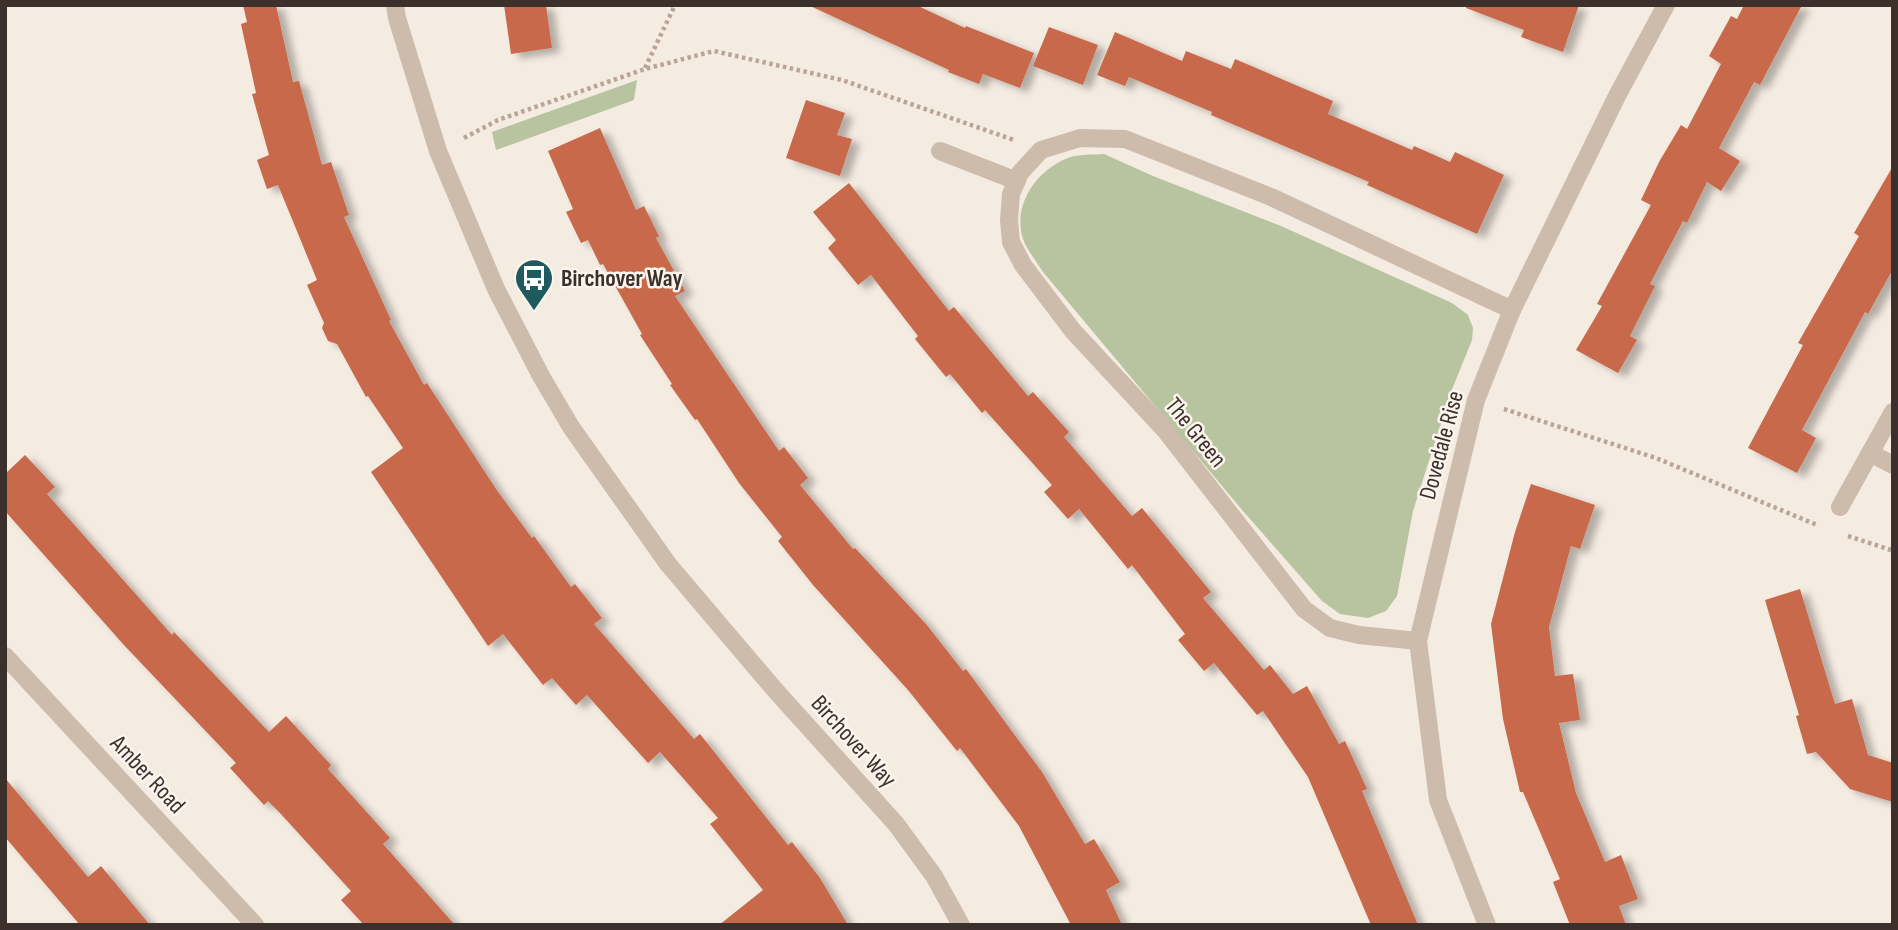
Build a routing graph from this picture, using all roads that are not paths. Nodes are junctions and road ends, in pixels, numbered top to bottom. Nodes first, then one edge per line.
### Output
1 (395, 5) edge
2 (1666, 5) edge
3 (940, 151) dead end
4 (1017, 181) junction
5 (1512, 310) junction
6 (1893, 412) edge
7 (1870, 453) junction
8 (1893, 465) edge
9 (1840, 507) dead end
10 (1418, 641) junction
11 (5, 656) edge
12 (255, 925) edge
13 (961, 925) edge
14 (1487, 925) edge

1 - 13 street, Birchover Way
2 - 5 street, Dovedale Rise
3 - 4 street
4 - 5 street, The Green
4 - 10 street, The Green
5 - 10 street, Dovedale Rise
6 - 7 street
7 - 8 street
7 - 9 street
10 - 14 street, Dovedale Rise
11 - 12 street, Amber Road

